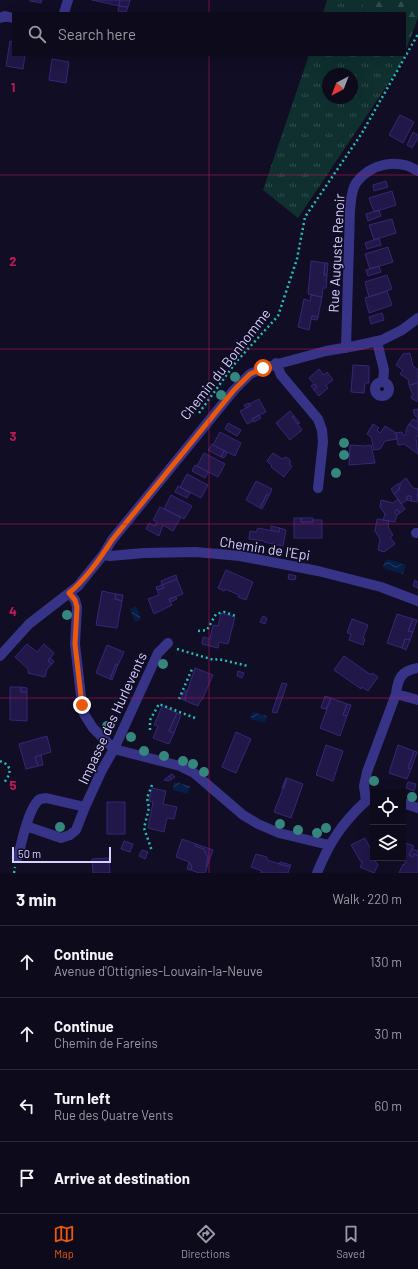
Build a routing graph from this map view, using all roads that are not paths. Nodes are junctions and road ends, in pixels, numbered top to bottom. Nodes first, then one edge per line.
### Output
1 (68, 0) edge
2 (64, 12) edge
3 (0, 18) edge
4 (12, 18) edge
5 (418, 171) edge
6 (418, 318) edge
7 (377, 342) junction
8 (346, 348) junction
9 (276, 363) junction
10 (383, 382) dead end
11 (318, 488) dead end
12 (103, 556) junction
13 (69, 593) junction
14 (418, 601) edge
15 (168, 643) road end
16 (0, 656) edge
17 (418, 668) edge
18 (396, 694) junction
19 (418, 700) edge
20 (114, 749) junction
21 (370, 801) edge
22 (406, 804) edge
23 (85, 807) junction
24 (418, 808) edge
25 (26, 826) junction
26 (329, 845) junction
27 (18, 857) dead end
28 (317, 873) edge

1 - 2 street
3 - 4 street
5 - 8 street, Rue Auguste Renoir
6 - 7 street
7 - 8 street
7 - 10 street
8 - 9 street
9 - 11 street
9 - 12 street
12 - 13 street
12 - 14 street, Chemin de l'Epi
13 - 16 street
13 - 20 street
15 - 20 street, Impasse des Hurlevents
17 - 18 street
18 - 19 street
18 - 21 street
20 - 23 street, Impasse des Hurlevents
20 - 26 street
21 - 26 street
22 - 24 street
23 - 25 street, Impasse des Hurlevents
23 - 25 street, Impasse des Hurlevents
25 - 27 street, Impasse des Hurlevents
26 - 28 street

